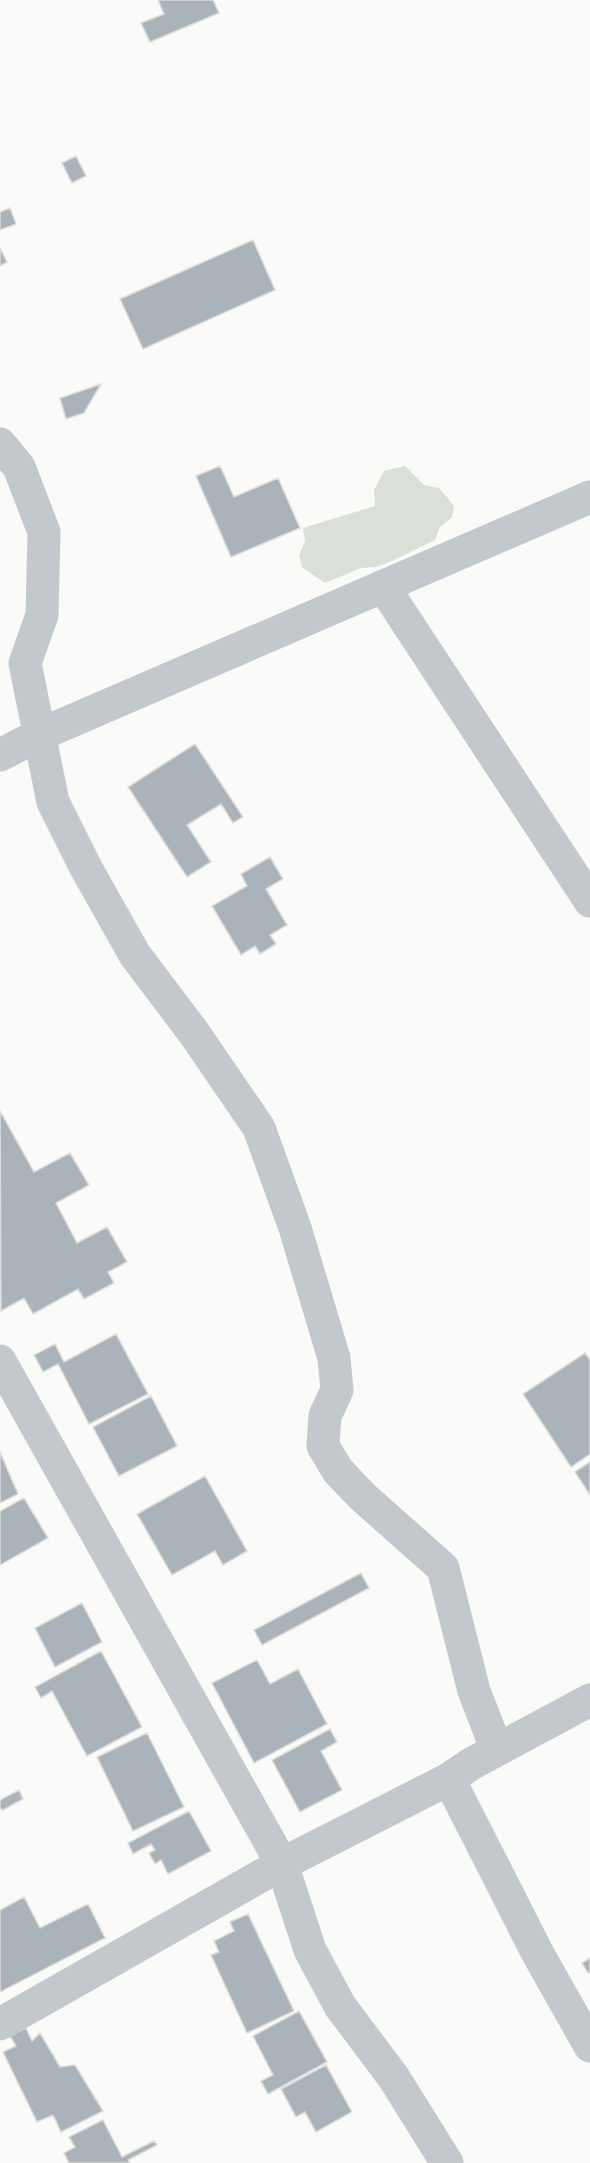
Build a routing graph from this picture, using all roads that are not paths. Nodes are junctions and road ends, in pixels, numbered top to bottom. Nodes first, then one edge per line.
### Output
1 (0, 444) edge
2 (590, 497) edge
3 (383, 586) junction
4 (39, 735) junction
5 (0, 755) edge
6 (590, 901) edge
7 (0, 1361) edge
8 (590, 1700) edge
9 (497, 1750) junction
10 (449, 1779) junction
11 (282, 1864) junction
12 (0, 2024) edge
13 (590, 2046) edge
14 (447, 2163) edge

1 - 4 street
2 - 3 street
3 - 4 street
3 - 6 street
4 - 5 street
4 - 9 street
7 - 11 street
8 - 9 street
9 - 10 street
10 - 11 street
10 - 13 street
11 - 12 street
11 - 14 street

